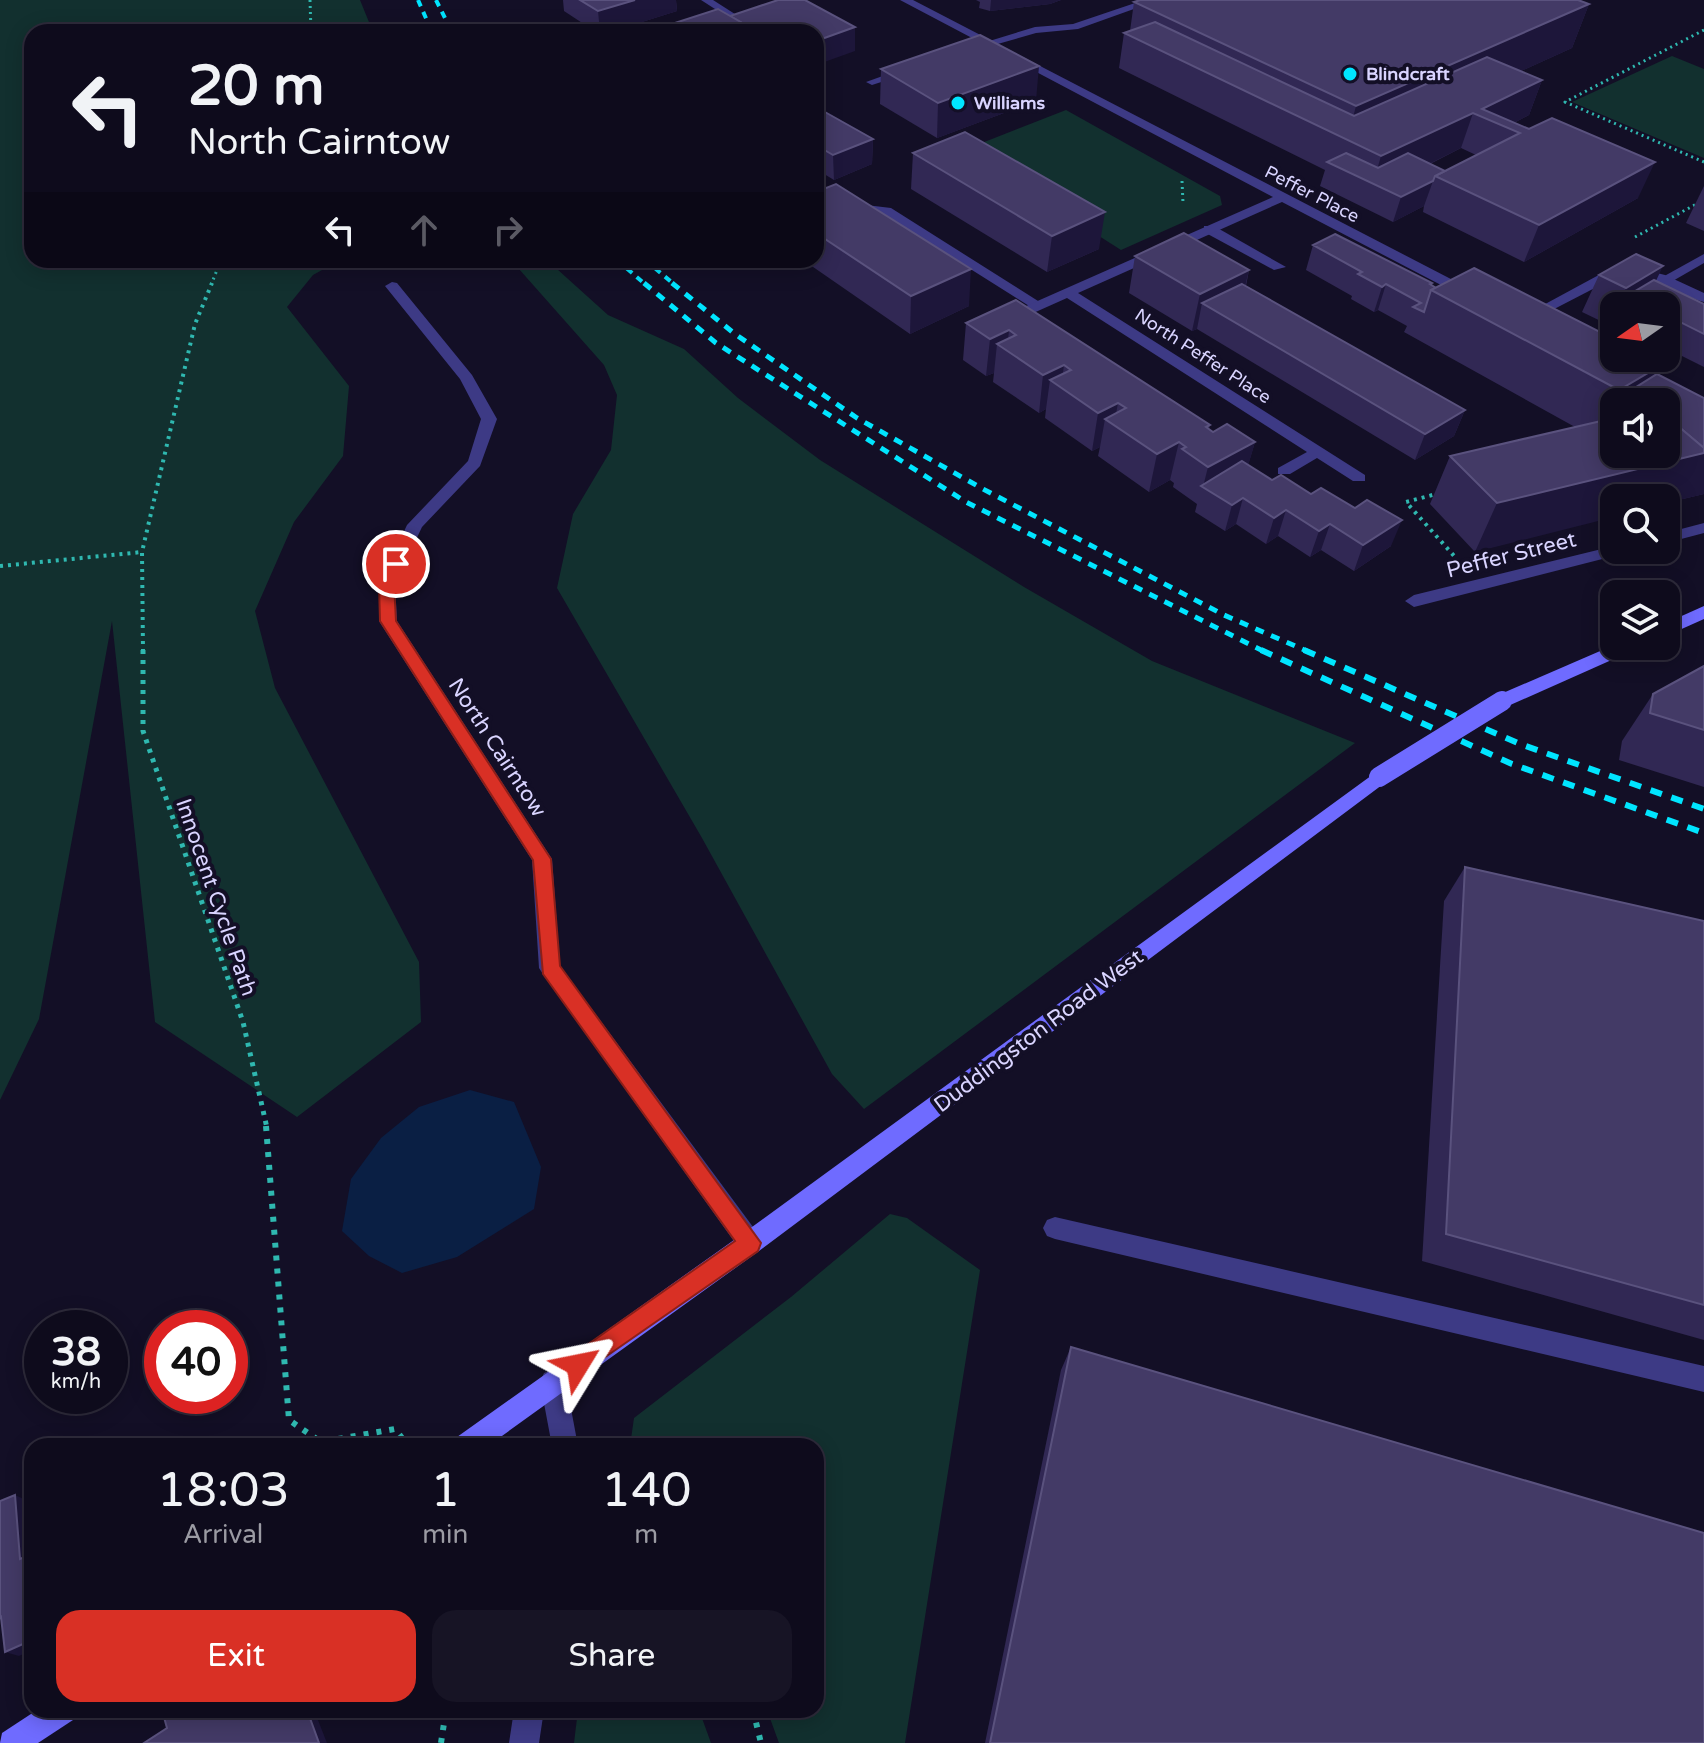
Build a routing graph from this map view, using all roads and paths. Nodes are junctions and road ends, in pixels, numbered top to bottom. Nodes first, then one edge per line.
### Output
1 (310, 0) edge
2 (706, 0) edge
3 (905, 0) edge
4 (1154, 0) edge
5 (746, 12) edge
6 (733, 16) junction
7 (720, 20) edge
8 (311, 24) edge
9 (1704, 30) edge
10 (985, 43) junction
11 (956, 53) edge
12 (914, 68) edge
13 (872, 82) dead end
14 (1181, 145) junction
15 (1704, 162) edge
16 (1280, 198) junction
17 (1704, 200) edge
18 (824, 204) edge
19 (1209, 229) junction
20 (1184, 240) junction
21 (1704, 258) edge
22 (1279, 267) dead end
23 (218, 268) edge
24 (1628, 271) junction
25 (1666, 279) junction
26 (392, 286) dead end
27 (1068, 293) junction
28 (1704, 298) edge
29 (1479, 299) edge
30 (1039, 306) junction
31 (1507, 314) edge
32 (1521, 321) junction
33 (996, 325) edge
34 (1535, 328) edge
35 (1317, 452) junction
36 (1284, 471) dead end
37 (1359, 478) dead end
38 (1450, 490) dead end
39 (1704, 528) edge
40 (1680, 534) edge
41 (142, 552) junction
42 (1600, 555) edge
43 (0, 566) edge
44 (1478, 586) junction
45 (1414, 601) dead end
46 (1704, 612) edge
47 (1680, 623) edge
48 (1600, 658) edge
49 (1055, 1228) dead end
50 (750, 1243) junction
51 (1704, 1379) edge
52 (553, 1382) junction
53 (315, 1438) edge
54 (344, 1438) edge
55 (402, 1438) edge
56 (477, 1438) edge
57 (564, 1438) edge
58 (51, 1718) edge
59 (445, 1718) edge
60 (528, 1718) edge
61 (755, 1718) edge
62 (18, 1739) edge
63 (441, 1743) edge
64 (524, 1743) edge
65 (761, 1743) edge

1 - 8 path
2 - 6 street
3 - 10 street, Peffer Place
4 - 10 street
5 - 6 street
6 - 7 street
9 - 15 path
10 - 11 street
10 - 14 street, Peffer Place
12 - 13 street
14 - 16 street, Peffer Place
14 - 20 path
16 - 19 street
16 - 29 street, Peffer Place
17 - 24 path
18 - 30 street
19 - 20 street
19 - 22 street
20 - 27 street
21 - 25 street
23 - 41 path, Innocent Cycle Path
24 - 25 street
24 - 32 street
25 - 28 street
26 - 50 street, North Cairntow
27 - 30 street
27 - 35 street, North Peffer Place
30 - 33 street
31 - 32 street
32 - 34 street
35 - 36 street
35 - 37 street, North Peffer Place
38 - 44 path
39 - 40 street
41 - 43 path
41 - 53 path, Innocent Cycle Path
42 - 44 street, Peffer Street
44 - 45 street, Peffer Street
46 - 47 street
48 - 50 street, Duddingston Road West, bridge
49 - 51 street
50 - 52 street, Duddingston Road West
52 - 56 street, Duddingston Road West
52 - 57 street
54 - 55 path, Innocent Cycle Path
58 - 62 street
59 - 63 path
60 - 64 street
61 - 65 path

